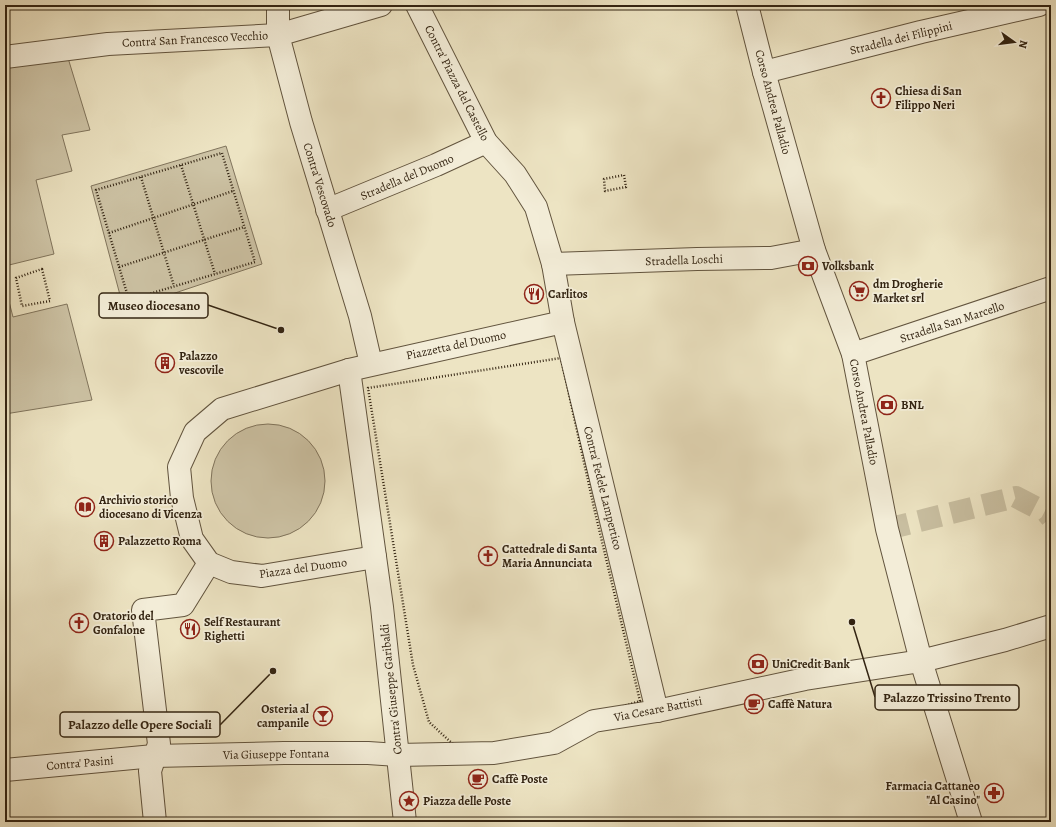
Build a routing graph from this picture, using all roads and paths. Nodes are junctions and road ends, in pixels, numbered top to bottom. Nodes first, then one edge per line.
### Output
1 (278, 5) edge
2 (381, 5) edge
3 (417, 5) edge
4 (747, 5) edge
5 (1039, 5) edge
6 (278, 35) junction
7 (5, 57) edge
8 (764, 72) junction
9 (486, 142) junction
10 (181, 165) junction
11 (141, 177) junction
12 (604, 179) joint
13 (233, 190) junction
14 (194, 204) junction
15 (327, 210) junction
16 (153, 218) junction
17 (244, 227) junction
18 (109, 233) junction
19 (205, 240) junction
20 (814, 250) junction
21 (164, 253) junction
22 (553, 264) junction
23 (119, 267) junction
24 (215, 274) junction
25 (16, 278) joint
26 (174, 286) junction
27 (1051, 288) edge
28 (563, 322) junction
29 (853, 354) junction
30 (561, 358) joint
31 (371, 364) junction
32 (349, 370) junction
33 (374, 557) junction
34 (209, 563) junction
35 (1051, 626) edge
36 (921, 661) junction
37 (657, 711) junction
38 (398, 755) junction
39 (154, 756) junction
40 (5, 770) edge
41 (155, 822) edge
42 (405, 822) edge
43 (971, 822) edge

1 - 6 street, Contra' Vescovado
2 - 6 street, Contra' San Francesco Vecchio
3 - 9 street, Contra' Piazza del Castello
4 - 8 street, Corso Andrea Palladio
5 - 8 street, Stradella dei Filippini
6 - 7 street, Contra' San Francesco Vecchio
6 - 15 street, Contra' Vescovado
8 - 20 street, Corso Andrea Palladio
9 - 15 street, Stradella del Duomo
9 - 22 street, Contra' Piazza del Castello
10 - 11 path
10 - 13 path
10 - 14 path
11 - 16 path
11 - 18 path
12 - 12 path
13 - 14 path
13 - 17 path
14 - 16 path
14 - 19 path
15 - 31 street, Contra' Vescovado
16 - 18 path
16 - 21 path
17 - 19 path
17 - 24 path
18 - 23 path
19 - 21 path
19 - 24 path
20 - 22 street, Stradella Loschi
20 - 29 street, Corso Andrea Palladio
21 - 23 path
21 - 26 path
22 - 28 street, Contra' Fedele Lampertico
23 - 26 path
24 - 26 path
25 - 25 path
27 - 29 street, Stradella San Marcello
28 - 31 street, Piazzetta del Duomo
28 - 37 street, Contra' Fedele Lampertico
29 - 36 street, Corso Andrea Palladio
30 - 30 path
31 - 32 street, Piazzetta del Duomo
32 - 33 street
32 - 34 street
33 - 34 street, Piazza del Duomo
33 - 38 street, Contra' Giuseppe Garibaldi
34 - 39 street
35 - 36 street, Via Cesare Battisti
36 - 37 street, Via Cesare Battisti
36 - 43 street, Corso Andrea Palladio
37 - 38 street, Via Cesare Battisti
38 - 39 street, Via Giuseppe Fontana
38 - 42 street, Contra' Giuseppe Garibaldi
39 - 40 street, Contra' Pasini
39 - 41 street

